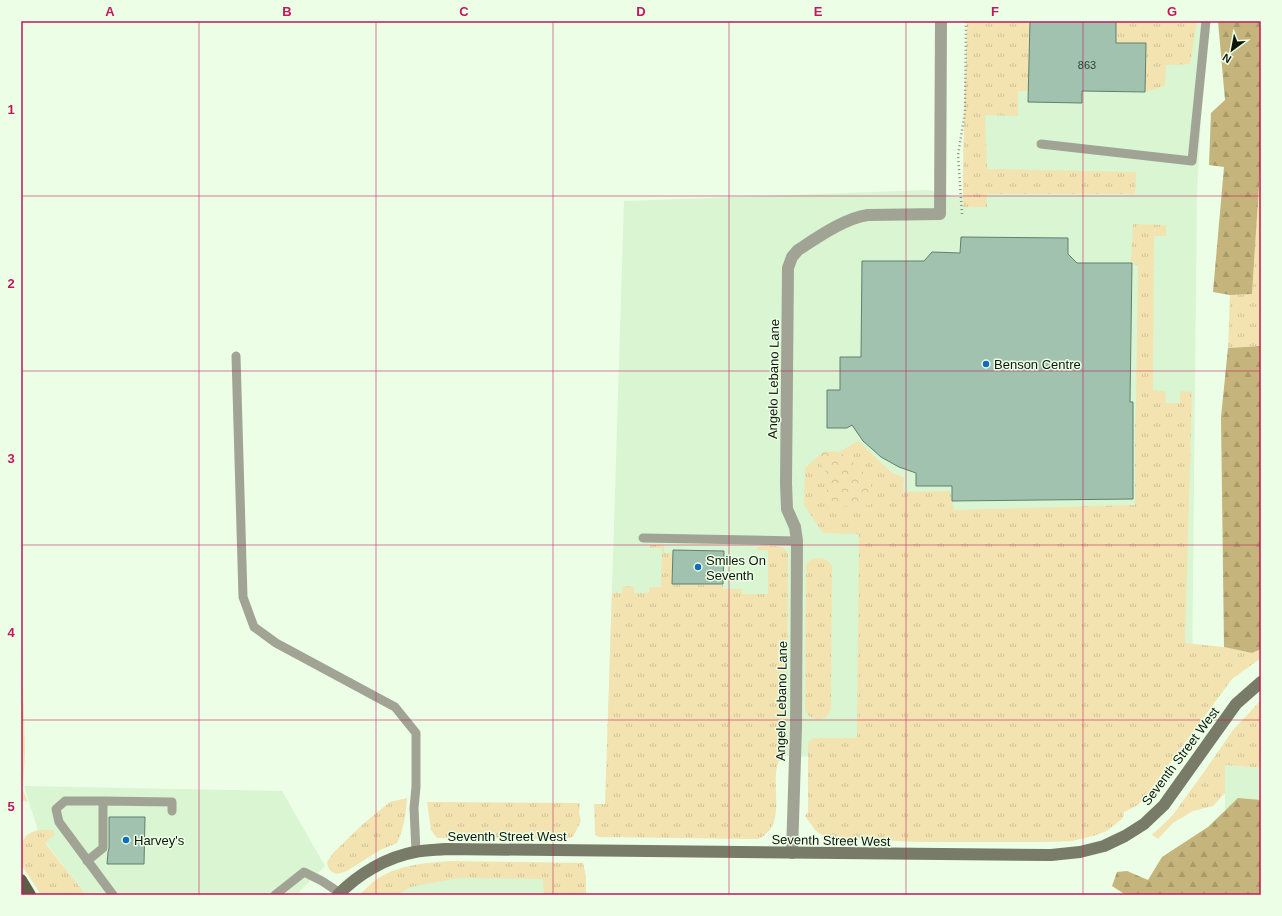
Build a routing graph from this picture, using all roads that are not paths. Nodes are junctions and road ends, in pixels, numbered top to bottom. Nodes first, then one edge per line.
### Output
1 (941, 21) edge
2 (1206, 21) edge
3 (1041, 144) dead end
4 (236, 356) dead end
5 (643, 538) dead end
6 (797, 541) junction
7 (1261, 682) edge
8 (103, 801) junction
9 (172, 810) dead end
10 (416, 852) junction
11 (792, 854) junction
12 (88, 861) junction
13 (21, 880) edge
14 (339, 894) edge
15 (30, 895) edge
16 (113, 895) edge
17 (275, 895) edge

1 - 6 street, Angelo Lebano Lane
2 - 3 lane
4 - 10 lane
5 - 6 lane
6 - 11 street, Angelo Lebano Lane
7 - 11 street, Seventh Street West
8 - 9 lane
8 - 12 lane
8 - 12 lane
10 - 11 street, Seventh Street West
10 - 14 street, Seventh Street West
12 - 16 lane
13 - 15 main road
14 - 17 lane

